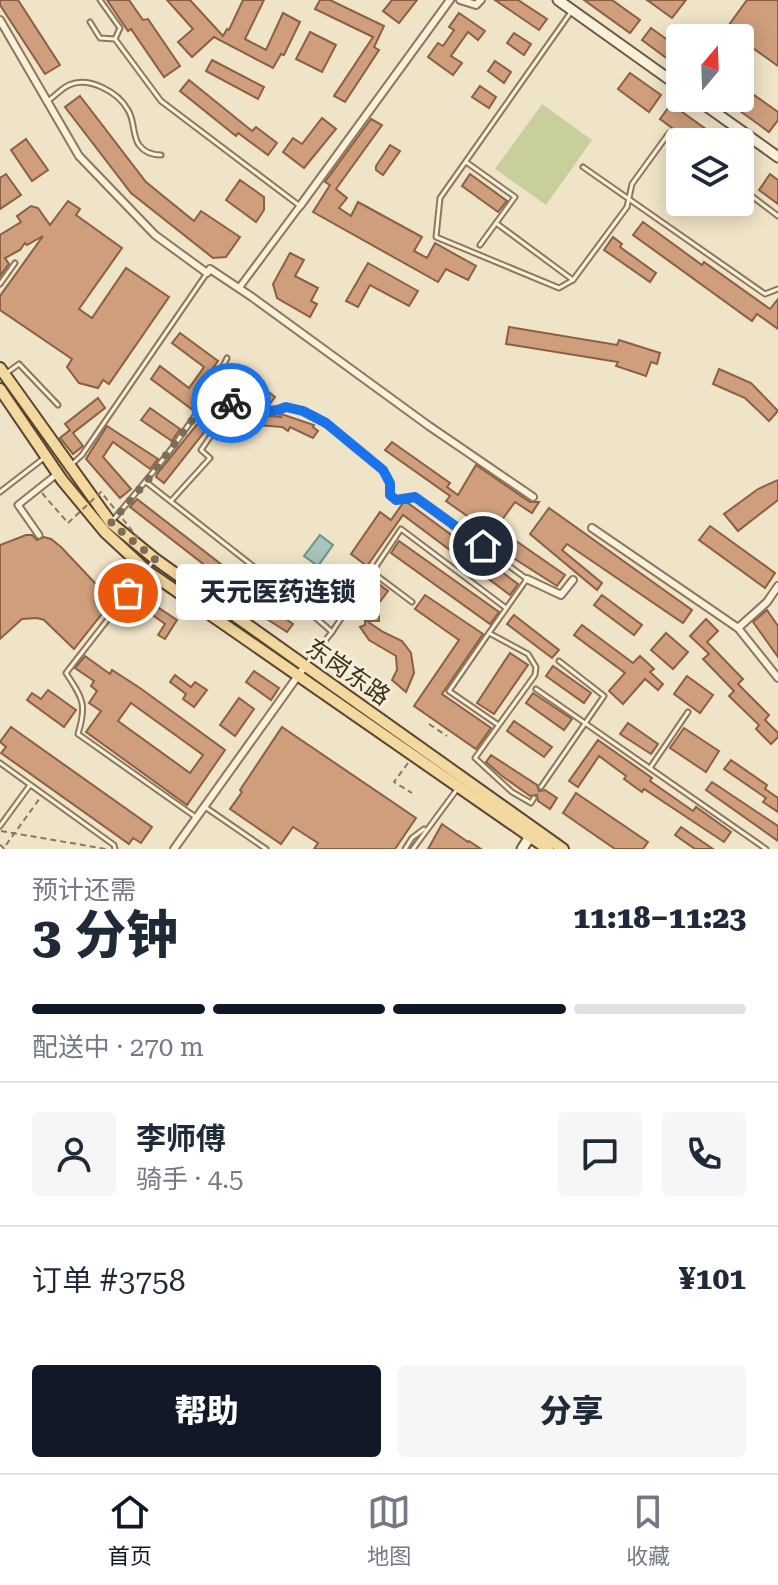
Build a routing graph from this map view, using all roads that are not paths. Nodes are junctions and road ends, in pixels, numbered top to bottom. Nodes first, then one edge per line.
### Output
1 (100, 0) edge
2 (450, 0) edge
3 (460, 0) edge
4 (481, 0) edge
5 (558, 0) edge
6 (572, 10) junction
7 (0, 20) edge
8 (90, 22) dead end
9 (115, 39) junction
10 (666, 77) edge
11 (49, 100) junction
12 (715, 112) edge
13 (666, 137) edge
14 (161, 155) dead end
15 (778, 157) edge
16 (466, 162) junction
17 (583, 167) dead end
18 (754, 198) edge
19 (628, 201) junction
20 (300, 206) junction
21 (778, 216) edge
22 (496, 223) junction
23 (480, 245) dead end
24 (15, 263) dead end
25 (207, 273) junction
26 (573, 280) junction
27 (0, 284) edge
28 (239, 288) junction
29 (778, 289) edge
30 (227, 358) dead end
31 (2, 371) edge
32 (0, 389) edge
33 (210, 396) junction
34 (58, 405) dead end
35 (219, 424) dead end
36 (46, 457) junction
37 (69, 466) junction
38 (57, 474) junction
39 (146, 482) junction
40 (0, 492) edge
41 (533, 497) dead end
42 (171, 501) junction
43 (111, 523) junction
44 (592, 528) dead end
45 (39, 535) dead end
46 (155, 559) junction
47 (146, 570) junction
48 (372, 572) junction
49 (527, 579) junction
50 (573, 580) dead end
51 (778, 586) edge
52 (412, 602) dead end
53 (506, 608) junction
54 (738, 628) junction
55 (332, 632) junction
56 (489, 633) junction
57 (559, 661) dead end
58 (305, 666) junction
59 (298, 676) junction
60 (778, 678) edge
61 (536, 689) dead end
62 (688, 712) dead end
63 (585, 723) junction
64 (498, 724) junction
65 (0, 763) edge
66 (650, 768) junction
67 (30, 785) junction
68 (541, 787) dead end
69 (458, 788) junction
70 (534, 798) dead end
71 (205, 807) junction
72 (197, 818) junction
73 (430, 825) junction
74 (0, 828) edge
75 (533, 833) junction
76 (264, 848) edge
77 (115, 849) edge
78 (174, 849) edge
79 (405, 849) edge
80 (413, 849) edge
81 (522, 849) edge
82 (548, 849) edge
83 (563, 849) edge
84 (766, 849) edge

1 - 9 lane
2 - 20 street
3 - 4 street
5 - 6 main road
6 - 10 main road
6 - 16 lane
7 - 11 street
8 - 9 lane
9 - 20 lane
11 - 14 lane
11 - 25 street
12 - 15 main road
13 - 19 lane
16 - 22 lane
16 - 26 lane
17 - 19 lane
18 - 21 lane
19 - 26 lane
19 - 29 lane
20 - 28 street
22 - 23 lane
22 - 26 lane
24 - 27 lane
25 - 28 street
25 - 37 lane
28 - 41 street
30 - 33 lane
31 - 34 lane
31 - 37 main road, 东岗东路
32 - 36 main road, 东岗东路
33 - 39 lane
33 - 49 lane
35 - 42 lane
36 - 38 main road, 东岗东路
36 - 40 lane
37 - 43 main road, 东岗东路
38 - 45 street
38 - 47 main road, 东岗东路
39 - 42 lane
39 - 43 lane
42 - 55 lane
43 - 46 main road, 东岗东路
44 - 54 street
46 - 47 lane
46 - 58 main road, 东岗东路
47 - 59 main road, 东岗东路
47 - 72 lane
48 - 52 lane
48 - 53 lane
48 - 55 lane
49 - 50 street
49 - 53 lane
51 - 54 street
53 - 56 lane
54 - 60 street
55 - 58 lane
56 - 64 lane
56 - 64 lane
57 - 63 lane
58 - 59 street
58 - 75 main road, 东岗东路
59 - 69 main road, 东岗东路
59 - 71 street
61 - 63 lane
62 - 66 lane
63 - 66 lane
63 - 68 lane
64 - 70 lane
65 - 67 lane
66 - 84 lane
67 - 74 lane
67 - 77 lane
69 - 73 lane
69 - 75 main road, 东岗东路
71 - 72 street
71 - 76 lane
72 - 78 street
73 - 79 lane
73 - 80 lane
75 - 81 main road
75 - 82 main road, 东岗东路
75 - 83 main road, 东岗东路

